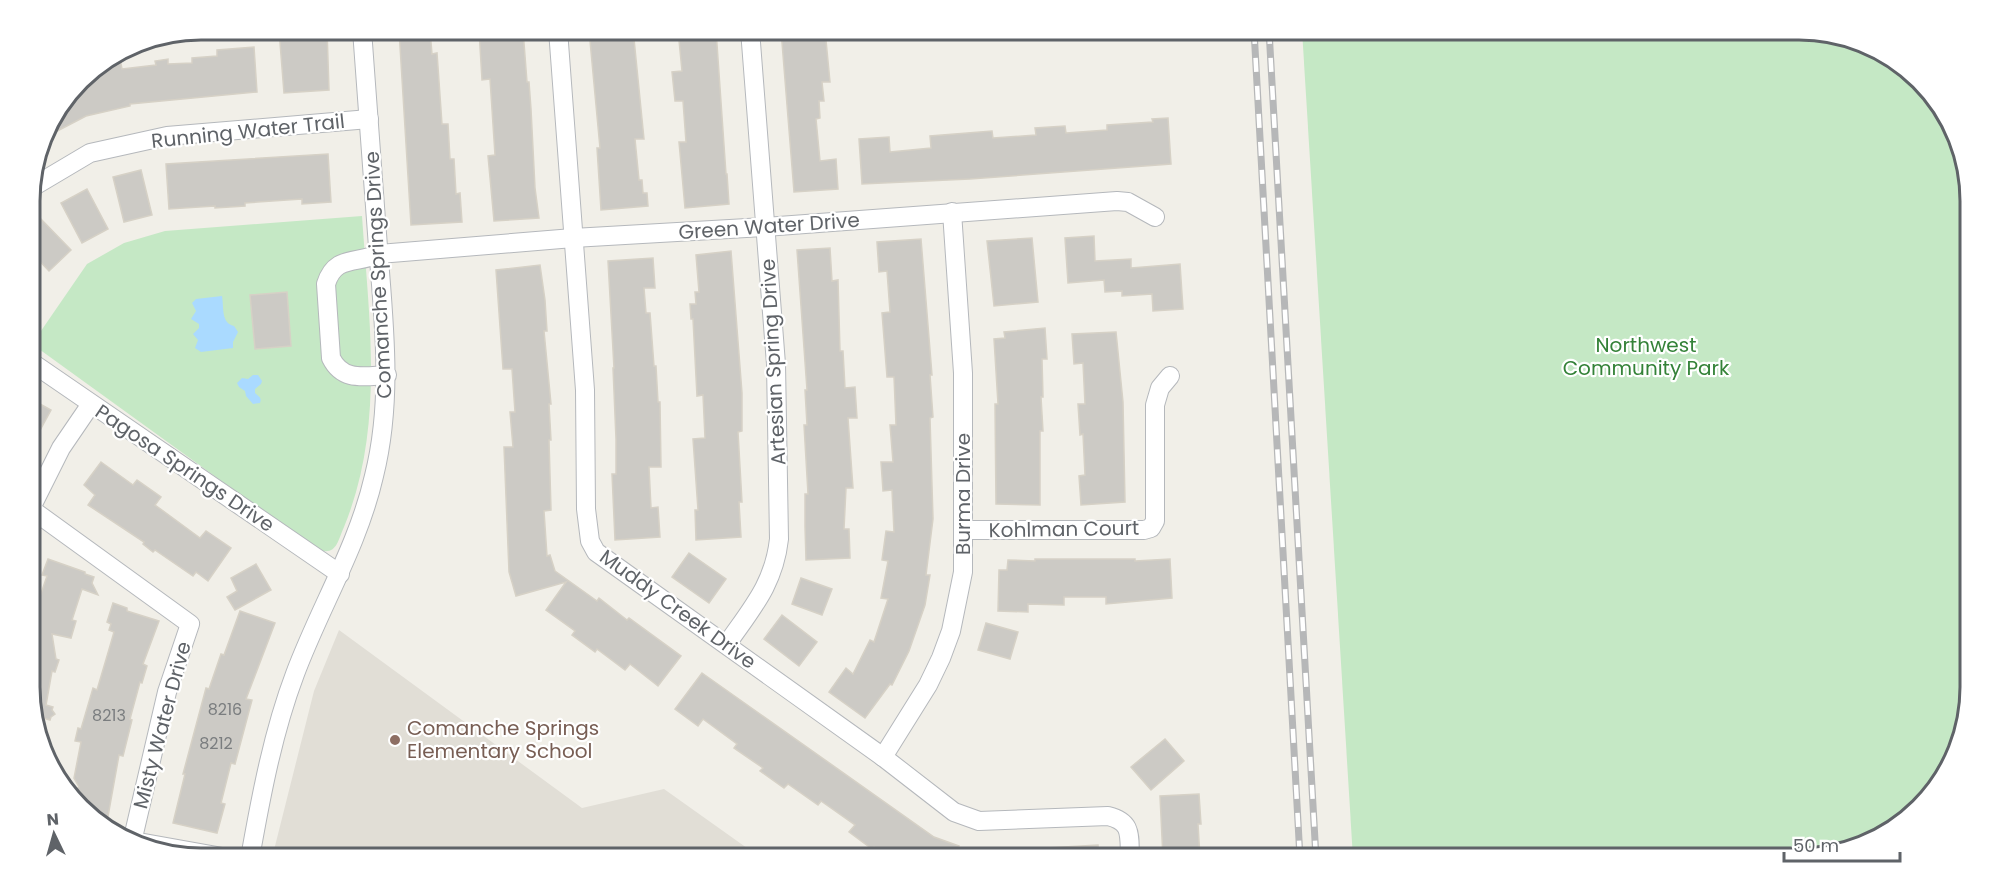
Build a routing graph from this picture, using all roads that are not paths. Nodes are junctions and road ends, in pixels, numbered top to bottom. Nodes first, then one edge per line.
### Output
1 (363, 41) edge
2 (559, 41) edge
3 (751, 41) edge
4 (369, 119) junction
5 (42, 182) edge
6 (952, 212) junction
7 (1155, 218) dead end
8 (765, 227) junction
9 (573, 238) junction
10 (379, 254) junction
11 (41, 369) edge
12 (387, 375) junction
13 (1170, 376) dead end
14 (91, 404) junction
15 (41, 488) edge
16 (41, 515) edge
17 (963, 530) junction
18 (340, 574) junction
19 (727, 644) junction
20 (883, 758) junction
21 (135, 833) edge
22 (1129, 847) edge
23 (252, 848) edge

1 - 4 street, Comanche Springs Drive
2 - 9 street, Muddy Creek Drive
3 - 8 street, Artesian Spring Drive
4 - 5 street, Running Water Trail
4 - 10 street, Comanche Springs Drive
6 - 7 street, Green Water Drive
6 - 8 street, Green Water Drive
6 - 17 street, Burma Drive
8 - 9 street, Green Water Drive
8 - 19 street, Artesian Spring Drive
9 - 10 street, Green Water Drive
9 - 19 street, Muddy Creek Drive
10 - 12 street, Comanche Springs Drive
10 - 12 street, Green Water Drive
11 - 14 street, Pagosa Springs Drive
12 - 18 street, Comanche Springs Drive
13 - 17 street, Kohlman Court
14 - 15 street
14 - 18 street, Pagosa Springs Drive
16 - 21 street, Misty Water Drive
17 - 20 street, Burma Drive
18 - 23 street, Comanche Springs Drive
19 - 20 street, Muddy Creek Drive
20 - 22 street, Muddy Creek Drive

